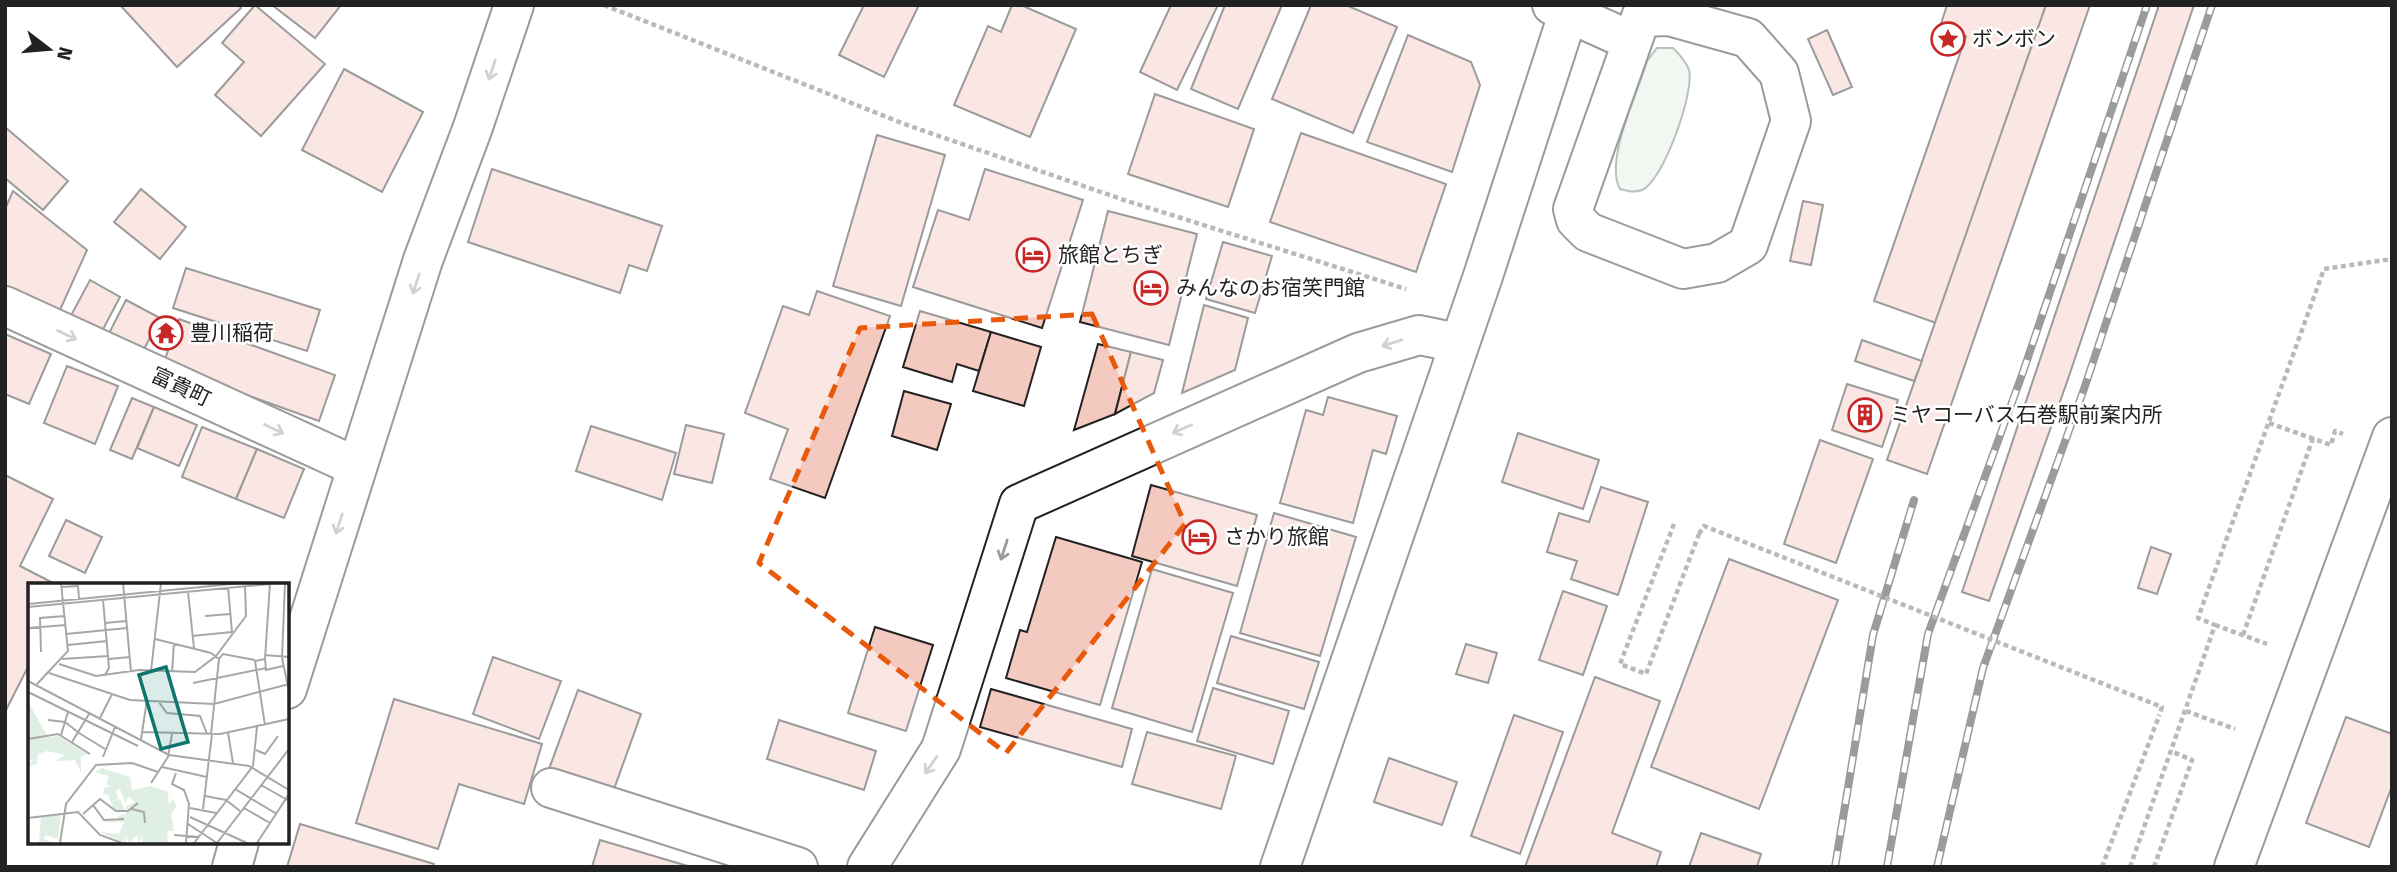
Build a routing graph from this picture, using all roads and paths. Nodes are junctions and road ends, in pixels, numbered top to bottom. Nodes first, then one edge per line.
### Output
1 (513, 5) edge
2 (604, 5) edge
3 (1564, 8) edge
4 (1631, 41) junction
5 (2392, 259) edge
6 (1414, 291) dead end
7 (5, 306) edge
8 (1458, 343) junction
9 (2269, 423) junction
10 (2314, 438) junction
11 (2389, 444) edge
12 (358, 467) junction
13 (1675, 524) dead end
14 (2243, 635) dead end
15 (289, 683) edge
16 (2172, 752) junction
17 (551, 788) dead end
18 (238, 844) edge
19 (232, 867) edge
20 (798, 867) edge
21 (866, 867) edge
22 (1280, 867) edge
23 (2102, 867) edge
24 (2130, 867) edge
25 (2154, 867) edge
26 (2234, 867) edge

1 -> 12 street
2 - 6 path
3 - 4 street
3 - 8 street
4 - 4 street
5 - 9 path
7 -> 12 street, 富貴町
8 -> 21 street
8 - 22 street
9 - 10 path
9 - 16 path
10 - 11 path
10 - 14 path
11 - 26 street
12 -> 15 street
13 - 23 path, bridge
16 - 24 path
16 - 25 path
17 - 20 street
18 - 19 street

